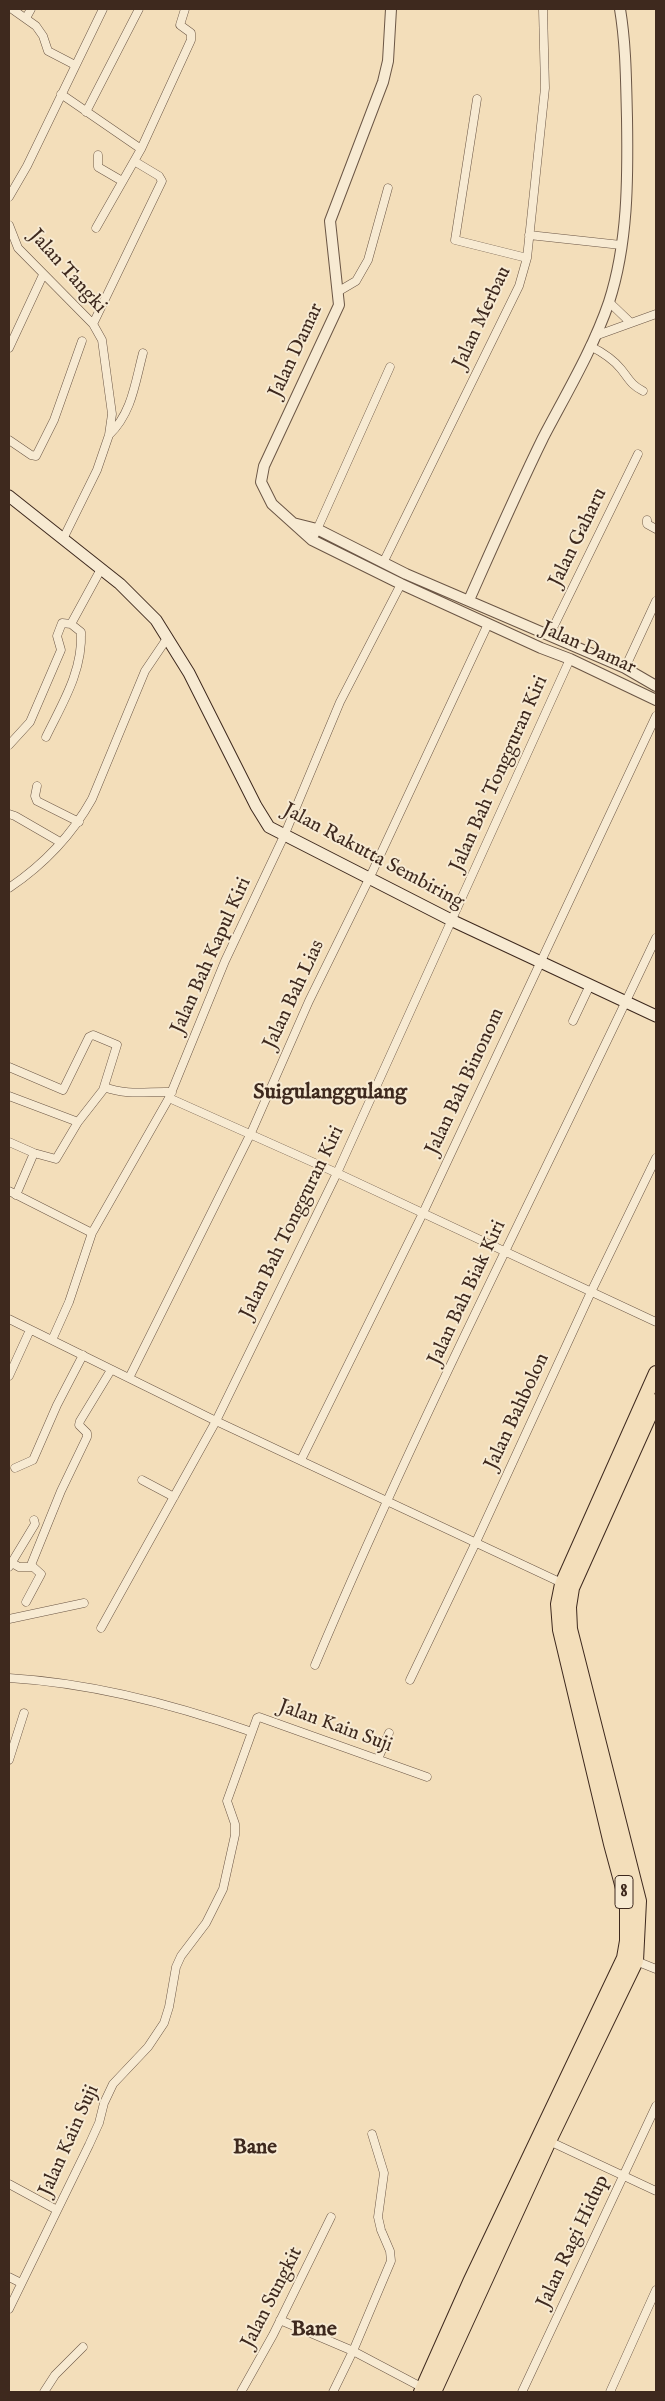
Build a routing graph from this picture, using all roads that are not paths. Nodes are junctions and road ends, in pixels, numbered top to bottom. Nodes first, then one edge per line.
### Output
1 (12, 9) edge
2 (31, 9) edge
3 (103, 9) edge
4 (139, 9) edge
5 (185, 9) edge
6 (391, 9) edge
7 (543, 9) edge
8 (620, 9) edge
9 (26, 18) junction
10 (75, 66) junction
11 (61, 94) junction
12 (477, 99) dead end
13 (86, 112) junction
14 (141, 149) junction
15 (98, 155) dead end
16 (134, 161) junction
17 (122, 181) junction
18 (388, 188) dead end
19 (9, 197) edge
20 (9, 225) edge
21 (96, 228) dead end
22 (529, 234) junction
23 (621, 245) junction
24 (526, 258) junction
25 (43, 275) junction
26 (339, 291) junction
27 (609, 302) junction
28 (656, 314) edge
29 (631, 323) junction
30 (93, 324) junction
31 (595, 336) junction
32 (82, 341) dead end
33 (590, 346) junction
34 (9, 348) edge
35 (143, 354) dead end
36 (390, 367) dead end
37 (643, 391) dead end
38 (109, 435) junction
39 (9, 440) edge
40 (638, 454) dead end
41 (9, 496) edge
42 (647, 520) dead end
43 (292, 523) junction
44 (317, 529) junction
45 (656, 529) edge
46 (63, 538) junction
47 (312, 540) junction
48 (383, 562) junction
49 (101, 569) junction
50 (401, 584) junction
51 (469, 600) junction
52 (656, 600) edge
53 (71, 624) junction
54 (488, 624) junction
55 (549, 636) junction
56 (168, 637) junction
57 (570, 659) junction
58 (625, 668) junction
59 (656, 686) edge
60 (656, 700) edge
61 (656, 716) edge
62 (46, 737) dead end
63 (9, 745) edge
64 (36, 786) dead end
65 (9, 814) edge
66 (78, 822) junction
67 (284, 836) junction
68 (60, 842) junction
69 (369, 879) junction
70 (9, 888) edge
71 (453, 920) junction
72 (656, 938) edge
73 (540, 961) junction
74 (590, 985) junction
75 (626, 1002) junction
76 (656, 1016) edge
77 (573, 1021) dead end
78 (9, 1067) edge
79 (104, 1086) junction
80 (170, 1095) junction
81 (9, 1096) edge
82 (78, 1122) junction
83 (251, 1133) junction
84 (9, 1142) edge
85 (34, 1153) junction
86 (656, 1158) edge
87 (337, 1172) junction
88 (9, 1191) edge
89 (16, 1196) junction
90 (423, 1213) junction
91 (92, 1233) junction
92 (505, 1250) junction
93 (591, 1292) junction
94 (9, 1319) edge
95 (656, 1322) edge
96 (30, 1330) junction
97 (52, 1340) junction
98 (83, 1356) junction
99 (111, 1370) junction
100 (656, 1373) edge
101 (9, 1376) edge
102 (129, 1378) junction
103 (656, 1401) edge
104 (216, 1421) junction
105 (301, 1460) junction
106 (15, 1468) dead end
107 (142, 1480) dead end
108 (174, 1497) junction
109 (389, 1500) junction
110 (34, 1520) dead end
111 (476, 1542) junction
112 (10, 1565) edge
113 (32, 1567) junction
114 (567, 1586) junction
115 (26, 1602) dead end
116 (84, 1603) dead end
117 (9, 1619) edge
118 (102, 1628) dead end
119 (315, 1665) dead end
120 (9, 1678) edge
121 (410, 1680) dead end
122 (24, 1713) dead end
123 (252, 1732) junction
124 (389, 1732) dead end
125 (378, 1759) junction
126 (9, 1760) edge
127 (427, 1777) dead end
128 (636, 1961) junction
129 (656, 1969) edge
130 (656, 2106) edge
131 (372, 2134) dead end
132 (549, 2141) junction
133 (624, 2175) junction
134 (9, 2184) edge
135 (656, 2190) edge
136 (57, 2210) junction
137 (331, 2217) dead end
138 (9, 2277) edge
139 (21, 2283) junction
140 (656, 2290) edge
141 (9, 2309) edge
142 (280, 2320) junction
143 (83, 2346) dead end
144 (353, 2351) junction
145 (427, 2391) edge
146 (44, 2392) edge
147 (241, 2392) edge
148 (333, 2392) edge
149 (522, 2392) edge
150 (610, 2392) edge

1 - 9 street
2 - 9 street
3 - 10 street
4 - 13 street
5 - 14 street
6 - 26 street, Jalan Damar
7 - 22 street, Jalan Merbau
8 - 23 street
9 - 10 street
10 - 11 street
11 - 13 street
11 - 19 street
12 - 24 street
13 - 14 street
14 - 16 street
15 - 17 street
16 - 17 street
16 - 30 street
17 - 21 street
18 - 26 street
20 - 25 street, Jalan Tangki
22 - 23 street
22 - 24 street, Jalan Merbau
23 - 27 street
24 - 48 street, Jalan Merbau
25 - 30 street, Jalan Tangki
25 - 34 street
26 - 43 street, Jalan Damar
27 - 29 street
27 - 31 street
28 - 29 street
29 - 31 street
30 - 38 street, Jalan Tangki
31 - 33 street
32 - 39 street
33 - 37 street
33 - 51 street
35 - 38 street
36 - 44 street
38 - 46 street, Jalan Tangki
40 - 55 street, Jalan Gaharu
41 - 46 main road, Jalan Rakutta Sembiring
42 - 45 street
43 - 44 street, Jalan Damar
43 - 47 street, Jalan Damar
44 - 47 street
44 - 48 street, Jalan Damar
46 - 49 main road, Jalan Rakutta Sembiring
47 - 50 street, Jalan Damar
48 - 51 street, Jalan Damar
49 - 53 street
49 - 56 main road, Jalan Rakutta Sembiring
50 - 54 street, Jalan Damar
50 - 67 street, Jalan Bah Kapul Kiri
51 - 55 street, Jalan Damar
52 - 58 street
53 - 62 street
53 - 63 street
54 - 57 street, Jalan Damar
54 - 69 street, Jalan Bah Lias
55 - 58 street, Jalan Damar
56 - 66 street
56 - 67 main road, Jalan Rakutta Sembiring
57 - 60 street, Jalan Damar
57 - 71 street, Jalan Bah Tongguran Kiri
58 - 59 street, Jalan Damar
61 - 73 street, Jalan Bah Binonom
64 - 66 street
65 - 68 street
66 - 68 street
67 - 69 main road, Jalan Rakutta Sembiring
67 - 80 street, Jalan Bah Kapul Kiri
68 - 70 street
69 - 71 main road, Jalan Rakutta Sembiring
69 - 83 street, Jalan Bah Lias
71 - 73 main road, Jalan Rakutta Sembiring
71 - 87 street, Jalan Bah Tongguran Kiri
72 - 75 street, Jalan Bah Biak Kiri
73 - 74 main road, Jalan Rakutta Sembiring
73 - 90 street, Jalan Bah Binonom
74 - 75 main road, Jalan Rakutta Sembiring
74 - 77 street
75 - 76 main road, Jalan Rakutta Sembiring
75 - 92 street, Jalan Bah Biak Kiri
78 - 79 street
79 - 80 street
79 - 82 street
80 - 83 street
80 - 91 street, Jalan Bah Kapul Kiri
81 - 82 street
82 - 85 street
83 - 87 street
83 - 102 street, Jalan Bah Lias
84 - 85 street
85 - 89 street
86 - 93 street, Jalan Bahbolon
87 - 90 street
87 - 104 street, Jalan Bah Tongguran Kiri
88 - 89 street
89 - 91 street
90 - 92 street
90 - 105 street, Jalan Bah Binonom
91 - 97 street, Jalan Bah Kapul Kiri
92 - 93 street
92 - 109 street, Jalan Bah Biak Kiri
93 - 95 street
93 - 111 street, Jalan Bahbolon
94 - 96 street
96 - 97 street
96 - 101 street
97 - 98 street
98 - 99 street
98 - 106 street
99 - 102 street
99 - 113 street
100 - 114 highway, 8
102 - 104 street
103 - 114 highway, 8
104 - 105 street
104 - 108 street, Jalan Bah Tongguran Kiri
105 - 109 street
107 - 108 street
108 - 118 street, Jalan Bah Tongguran Kiri
109 - 111 street
109 - 119 street, Jalan Bah Biak Kiri
110 - 112 street
111 - 114 street
111 - 121 street, Jalan Bahbolon
112 - 113 street
113 - 115 street
114 - 128 highway, 8
114 - 145 highway, 8
116 - 117 street
120 - 123 street
122 - 126 street
123 - 125 street, Jalan Kain Suji
123 - 136 street, Jalan Kain Suji
124 - 125 street
125 - 127 street, Jalan Kain Suji
128 - 129 street
128 - 132 highway, 8
130 - 133 street, Jalan Ragi Hidup
131 - 144 street
132 - 133 street
132 - 145 highway, 8
133 - 135 street
133 - 149 street, Jalan Ragi Hidup
134 - 136 street
136 - 139 street, Jalan Kain Suji
137 - 142 street, Jalan Sungkit
138 - 139 street
139 - 141 street, Jalan Kain Suji
140 - 150 street
142 - 144 street
142 - 147 street, Jalan Sungkit
143 - 146 street
144 - 145 street
144 - 148 street

